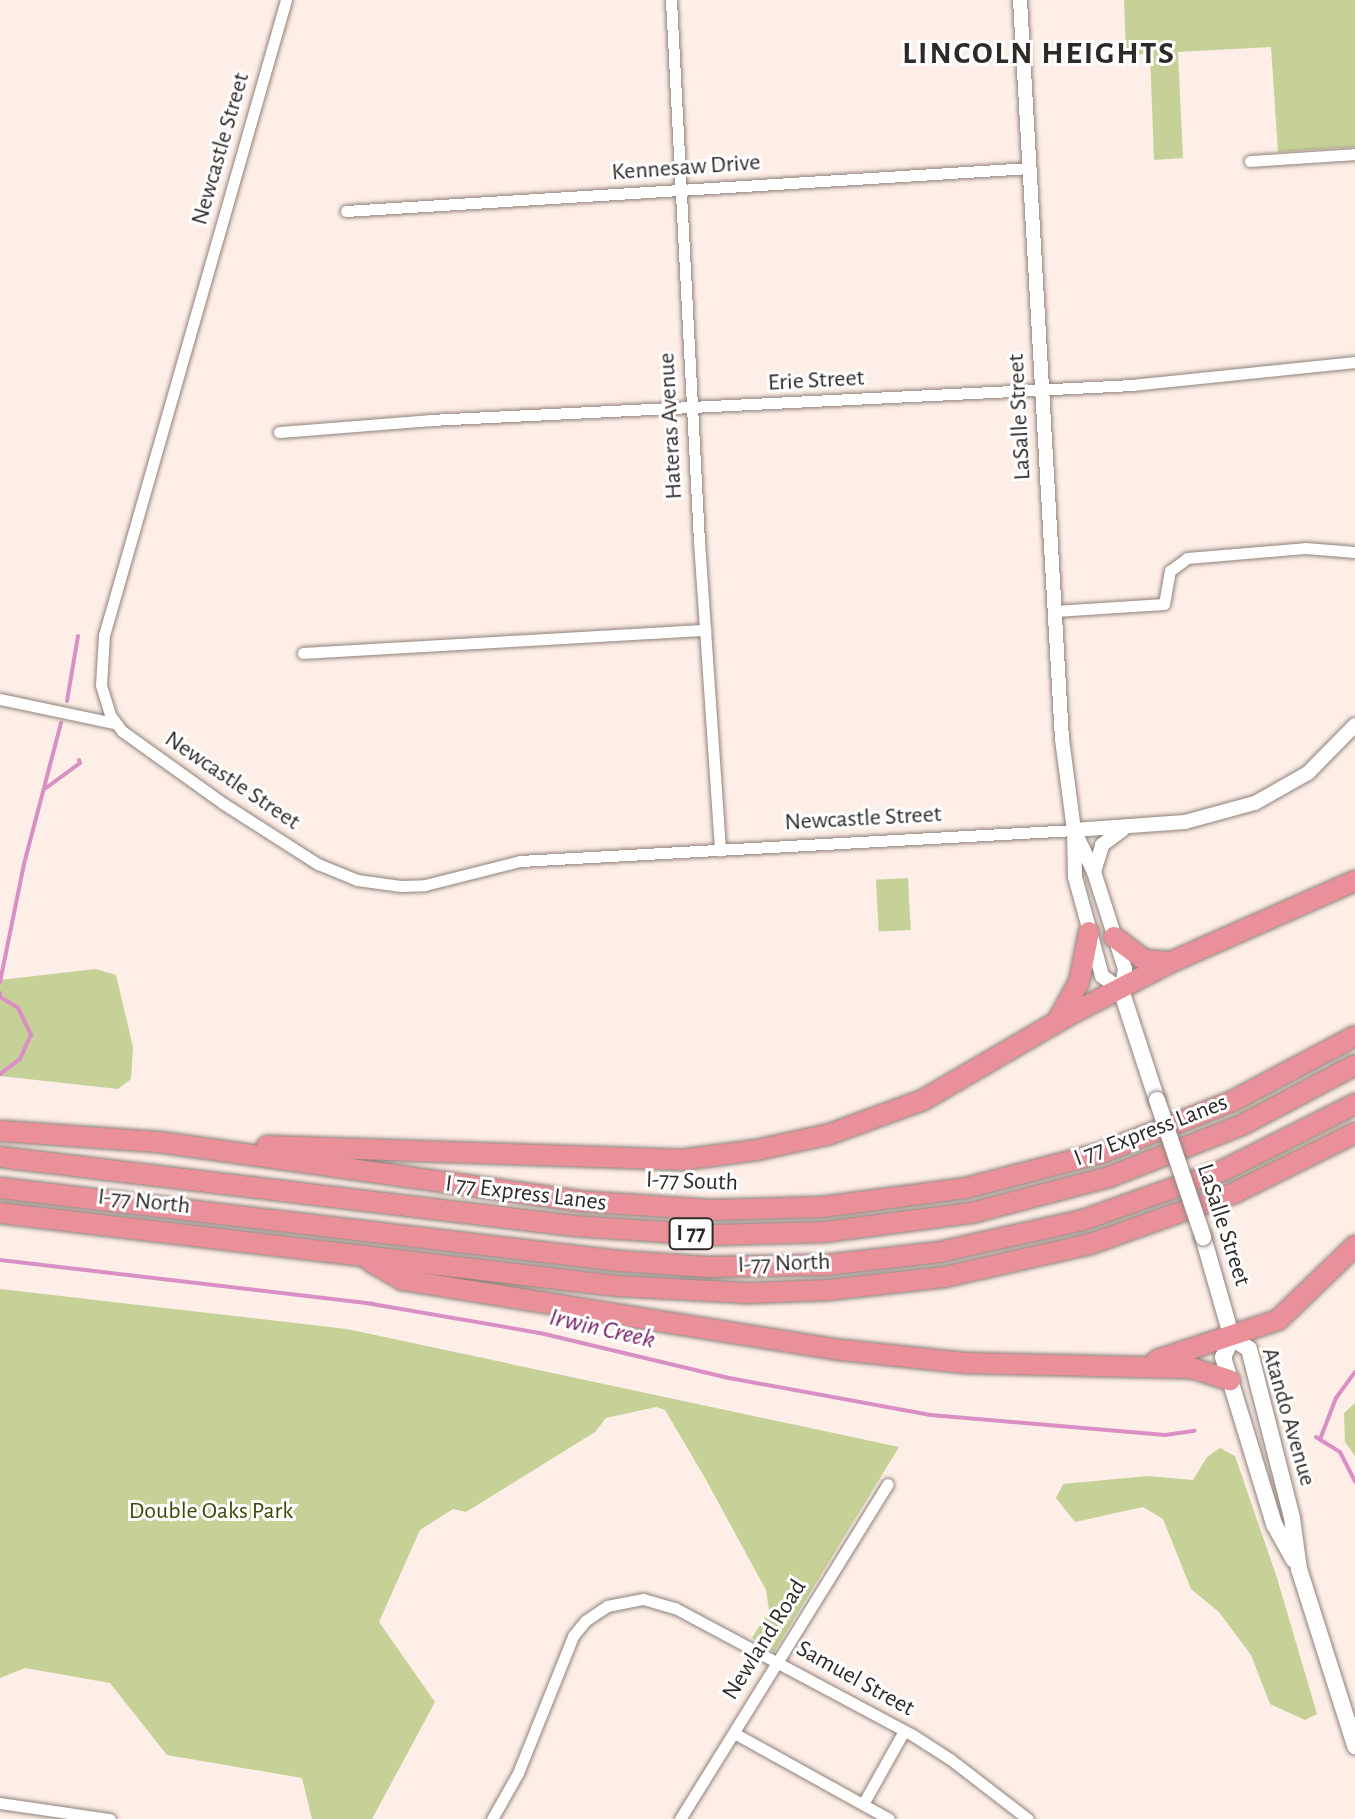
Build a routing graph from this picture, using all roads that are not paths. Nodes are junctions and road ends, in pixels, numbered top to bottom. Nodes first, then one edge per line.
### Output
1 (286, 0) edge
2 (671, 0) edge
3 (1020, 0) edge
4 (1355, 154) edge
5 (1250, 161) dead end
6 (1029, 168) junction
7 (681, 191) junction
8 (346, 211) dead end
9 (1355, 362) edge
10 (1042, 390) junction
11 (693, 410) junction
12 (279, 432) dead end
13 (1355, 552) edge
14 (1055, 611) junction
15 (705, 630) junction
16 (303, 653) dead end
17 (0, 699) edge
18 (114, 723) junction
19 (1355, 725) edge
20 (1128, 827) junction
21 (1074, 830) junction
22 (720, 850) junction
23 (1094, 872) junction
24 (1355, 881) edge
25 (1089, 932) junction
26 (1114, 937) junction
27 (1171, 962) junction
28 (1121, 990) junction
29 (1055, 1023) junction
30 (1355, 1036) edge
31 (1355, 1065) edge
32 (1355, 1104) edge
33 (0, 1131) edge
34 (1355, 1133) edge
35 (159, 1142) junction
36 (0, 1157) edge
37 (0, 1188) edge
38 (0, 1213) edge
39 (1355, 1246) edge
40 (355, 1254) junction
41 (1232, 1338) junction
42 (1141, 1365) junction
43 (1230, 1380) junction
44 (888, 1484) dead end
45 (1299, 1569) junction
46 (778, 1662) junction
47 (904, 1731) junction
48 (734, 1733) junction
49 (1355, 1746) edge
50 (0, 1803) edge
51 (863, 1804) junction
52 (16, 1805) junction
53 (15, 1819) edge
54 (110, 1819) edge
55 (492, 1819) edge
56 (680, 1819) edge
57 (889, 1819) edge
58 (1028, 1819) edge

1 - 18 street, Newcastle Street
2 - 7 street, Hateras Avenue
3 - 6 street, LaSalle Street
4 - 5 street
6 - 7 street, Kennesaw Drive
6 - 10 street, LaSalle Street
7 - 8 street, Kennesaw Drive
7 - 11 street, Hateras Avenue
9 - 10 street, Erie Street
10 - 11 street, Erie Street
10 - 14 street, LaSalle Street
11 - 12 street, Erie Street
11 - 15 street, Hateras Avenue
13 - 14 street
14 - 21 street, LaSalle Street
15 - 16 street
15 - 22 street, Hateras Avenue
17 - 18 street
18 - 22 street, Newcastle Street
19 - 20 street
20 - 21 street
20 - 23 street
21 - 22 street, Newcastle Street
21 - 23 street, LaSalle Street
21 - 25 street, LaSalle Street
23 - 26 street, LaSalle Street
24 - 27 highway
25 - 28 street, LaSalle Street
25 - 29 highway
26 - 27 highway
26 - 28 street, LaSalle Street
27 - 28 highway
28 - 29 highway
28 - 41 main road, LaSalle Street, bridge
29 - 35 highway
30 - 35 highway, I-77 South / I 77
31 - 36 highway, I 77 Express Lanes / I 77
32 - 37 highway, I 77
33 - 35 highway, I-77 South / I 77
34 - 40 highway, I-77 North
38 - 40 highway, I-77 North
39 - 41 highway
40 - 42 highway
41 - 42 highway
41 - 43 main road, Atando Avenue
41 - 45 main road, Atando Avenue
42 - 43 highway
43 - 45 main road, Atando Avenue
44 - 46 street, Newland Road
45 - 49 main road, Atando Avenue
46 - 47 street, Samuel Street
46 - 48 street, Newland Road
46 - 55 street, Samuel Street
47 - 51 street
47 - 58 street, Samuel Street
48 - 51 street
48 - 56 street, Newland Road
50 - 52 street
51 - 57 street
52 - 53 street
52 - 54 street

